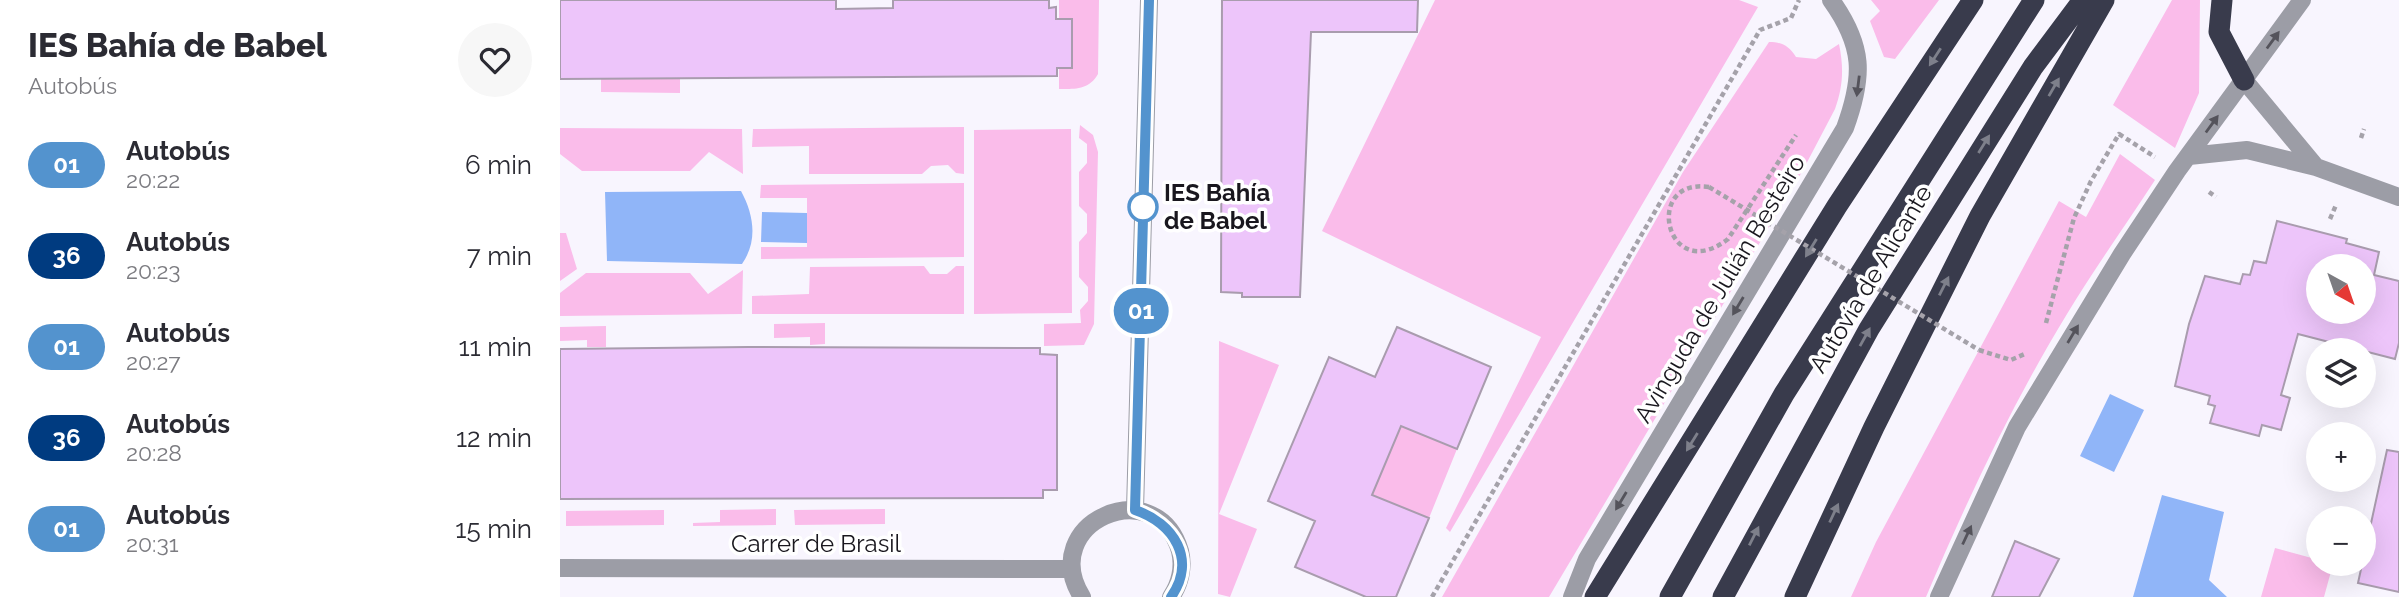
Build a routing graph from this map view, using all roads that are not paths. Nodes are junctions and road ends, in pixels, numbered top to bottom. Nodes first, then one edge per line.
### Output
1 (1149, 0) edge
2 (1832, 0) edge
3 (1973, 0) edge
4 (2034, 0) edge
5 (2083, 0) edge
6 (2104, 0) edge
7 (2222, 0) edge
8 (2302, 0) edge
9 (2244, 80) junction
10 (2189, 156) junction
11 (2316, 167) junction
12 (2399, 197) edge
13 (1135, 510) junction
14 (560, 568) edge
15 (1072, 569) junction
16 (1082, 597) edge
17 (1171, 597) edge
18 (1573, 597) edge
19 (1595, 597) edge
20 (1670, 597) edge
21 (1723, 597) edge
22 (1795, 597) edge
23 (1939, 597) edge

1 - 13 street
2 -> 18 street, Avinguda de Julián Besteiro
3 -> 19 highway
4 - 20 highway, Autovía de Alicante
21 -> 5 highway, Autovía de Alicante
22 -> 6 highway
7 - 9 highway
9 -> 8 street
10 -> 9 street
9 - 11 street
10 - 11 street
23 -> 10 street
11 - 12 street
13 - 15 street
13 - 17 street
14 - 15 street, Carrer de Brasil
15 - 16 street

